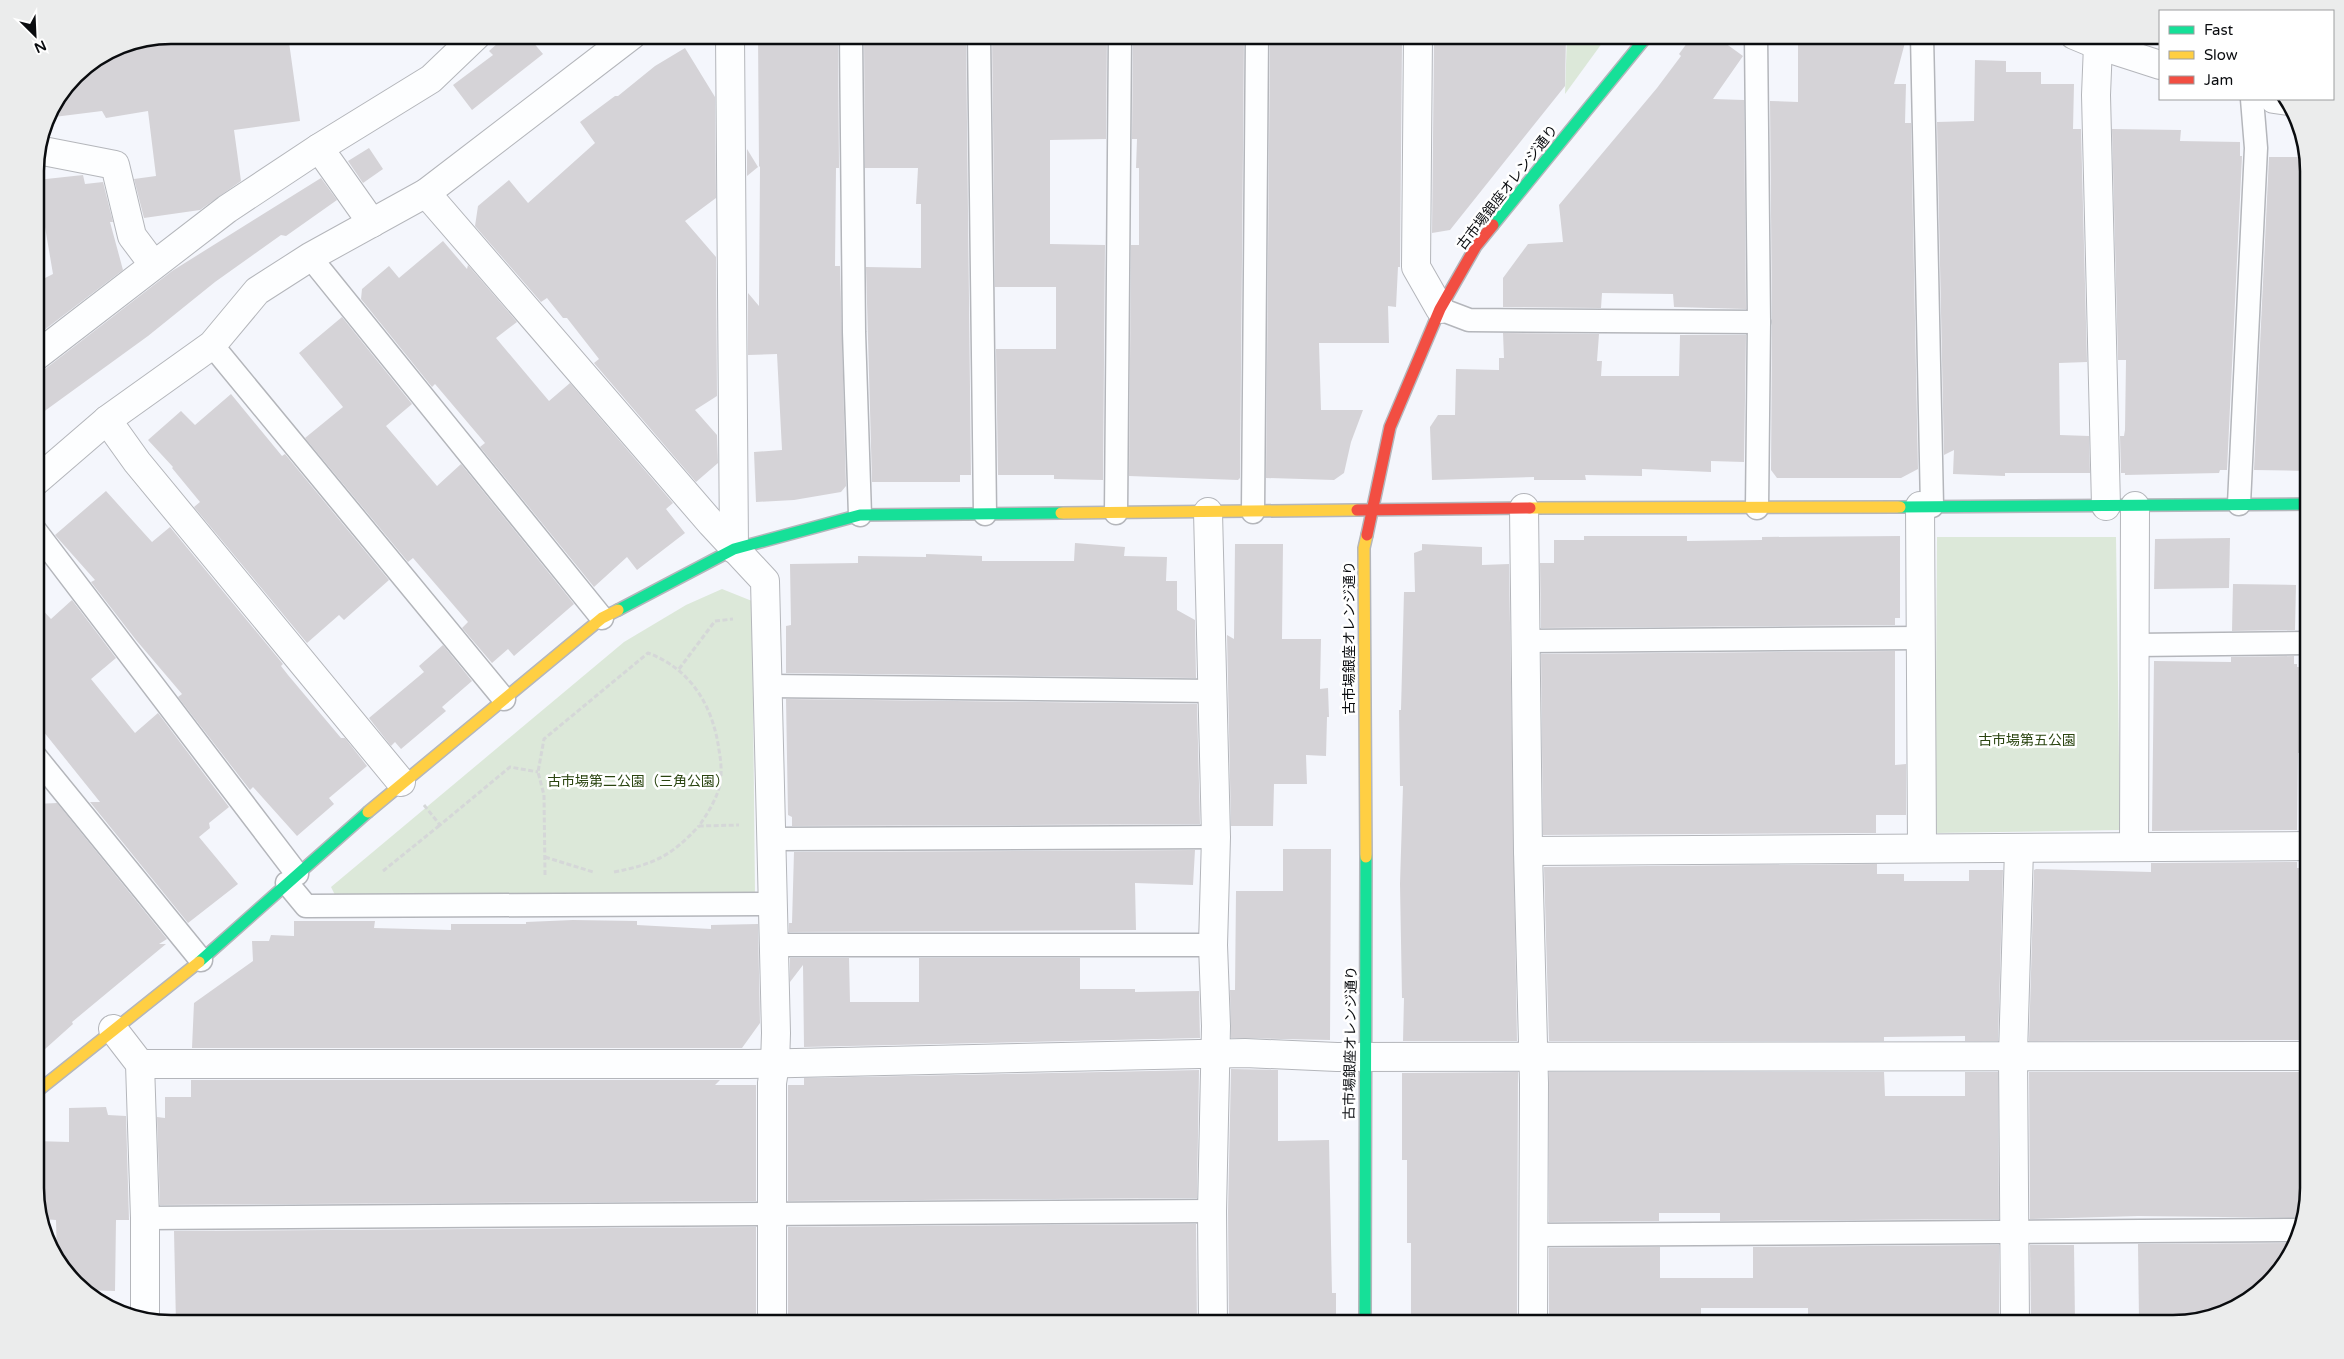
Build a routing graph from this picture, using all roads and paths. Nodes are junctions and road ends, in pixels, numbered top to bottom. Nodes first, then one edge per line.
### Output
1 (468, 44) edge
2 (620, 44) edge
3 (730, 44) edge
4 (851, 44) edge
5 (979, 44) edge
6 (1120, 44) edge
7 (1257, 44) edge
8 (1418, 44) edge
9 (1641, 44) edge
10 (1756, 44) edge
11 (1922, 44) edge
12 (2094, 44) edge
13 (2098, 46) junction
14 (2159, 65) edge
15 (2252, 100) edge
16 (318, 148) junction
17 (45, 151) edge
18 (426, 193) junction
19 (372, 223) junction
20 (310, 257) junction
21 (153, 264) junction
22 (1440, 309) junction
23 (1759, 322) junction
24 (212, 345) junction
25 (44, 350) edge
26 (107, 420) junction
27 (44, 474) edge
28 (2239, 504) junction
29 (2300, 504) edge
30 (1926, 506) junction
31 (2106, 506) junction
32 (2135, 506) junction
33 (1524, 508) junction
34 (1757, 508) junction
35 (1373, 509) junction
36 (1208, 512) junction
37 (1252, 512) junction
38 (1116, 513) junction
39 (984, 514) junction
40 (860, 515) junction
41 (44, 542) edge
42 (734, 548) junction
43 (766, 616) junction
44 (602, 618) junction
45 (1921, 638) junction
46 (1526, 642) junction
47 (2300, 644) edge
48 (2135, 645) junction
49 (679, 669) junction
50 (768, 686) junction
51 (1214, 691) junction
52 (504, 699) junction
53 (44, 767) edge
54 (538, 772) junction
55 (411, 791) junction
56 (440, 825) junction
57 (699, 826) junction
58 (772, 832) junction
59 (1216, 837) junction
60 (2300, 846) edge
61 (1922, 847) junction
62 (2134, 847) junction
63 (2019, 849) junction
64 (1528, 851) junction
65 (545, 857) junction
66 (383, 871) dead end
67 (594, 872) dead end
68 (612, 872) dead end
69 (292, 878) junction
70 (772, 904) junction
71 (546, 905) junction
72 (773, 945) junction
73 (1213, 945) junction
74 (201, 960) junction
75 (113, 1029) junction
76 (1214, 1054) junction
77 (1364, 1055) junction
78 (1533, 1056) junction
79 (2012, 1056) junction
80 (2300, 1056) edge
81 (140, 1064) junction
82 (775, 1064) junction
83 (44, 1085) edge
84 (1212, 1211) junction
85 (771, 1215) junction
86 (145, 1218) junction
87 (2293, 1230) edge
88 (2014, 1231) junction
89 (1533, 1235) junction
90 (145, 1312) edge
91 (772, 1315) edge
92 (1213, 1315) edge
93 (1365, 1315) edge
94 (1533, 1315) edge
95 (2015, 1315) edge

1 - 16 street
2 - 18 street
3 - 42 street
4 - 40 lane
5 - 39 lane
6 - 38 lane
7 - 37 lane
8 - 22 street
9 - 22 street, 古市場銀座オレンジ通り
10 - 23 lane
11 - 30 lane
12 - 13 street
13 - 14 street
13 - 31 street
15 - 28 lane
16 - 19 street
16 - 21 street
17 - 21 street
18 - 19 street
18 - 42 street
19 - 20 street
20 - 24 street
20 - 44 lane
21 - 25 street
22 - 23 lane
22 - 35 street, 古市場銀座オレンジ通り
23 - 34 lane
24 - 26 street
24 - 52 lane
26 - 27 street
26 - 55 street
28 - 29 street
28 - 32 street
30 - 31 street
30 - 34 street
30 - 45 street
31 - 32 street
32 - 48 street
33 - 34 street
33 - 35 street
33 - 46 street
35 - 37 street
35 - 77 street, 古市場銀座オレンジ通り
36 - 37 street
36 - 38 street
36 - 51 street
38 - 39 street
39 - 40 street
40 - 42 street
41 - 69 lane
42 - 43 street
42 - 44 street
43 - 49 path
43 - 50 street
44 - 52 street
45 - 46 lane
45 - 61 street
46 - 64 street
47 - 48 lane
48 - 62 street
49 - 54 path
49 - 57 path
50 - 51 lane
50 - 58 street
51 - 59 street
52 - 55 street
53 - 74 lane
54 - 56 path
54 - 65 path
55 - 56 path
55 - 69 street
56 - 66 path
57 - 58 path
57 - 68 path
58 - 59 lane
58 - 70 street
59 - 73 street
60 - 62 street
61 - 63 street
61 - 64 street
62 - 63 street
63 - 79 street
64 - 78 street
65 - 67 path
65 - 71 path
69 - 71 lane
69 - 74 street
70 - 71 lane
70 - 72 street
72 - 73 lane
72 - 82 street
73 - 76 street
74 - 75 street
75 - 81 street
75 - 83 street
76 - 77 street
76 - 82 street
76 - 84 street
77 - 78 street
77 - 93 street, 古市場銀座オレンジ通り
78 - 79 street
78 - 89 street
79 - 80 street
79 - 88 street
81 - 82 street
81 - 86 street
82 - 85 street
84 - 85 lane
84 - 92 street
85 - 86 lane
85 - 91 street
86 - 90 street
87 - 88 lane
88 - 89 lane
88 - 95 street
89 - 94 street

